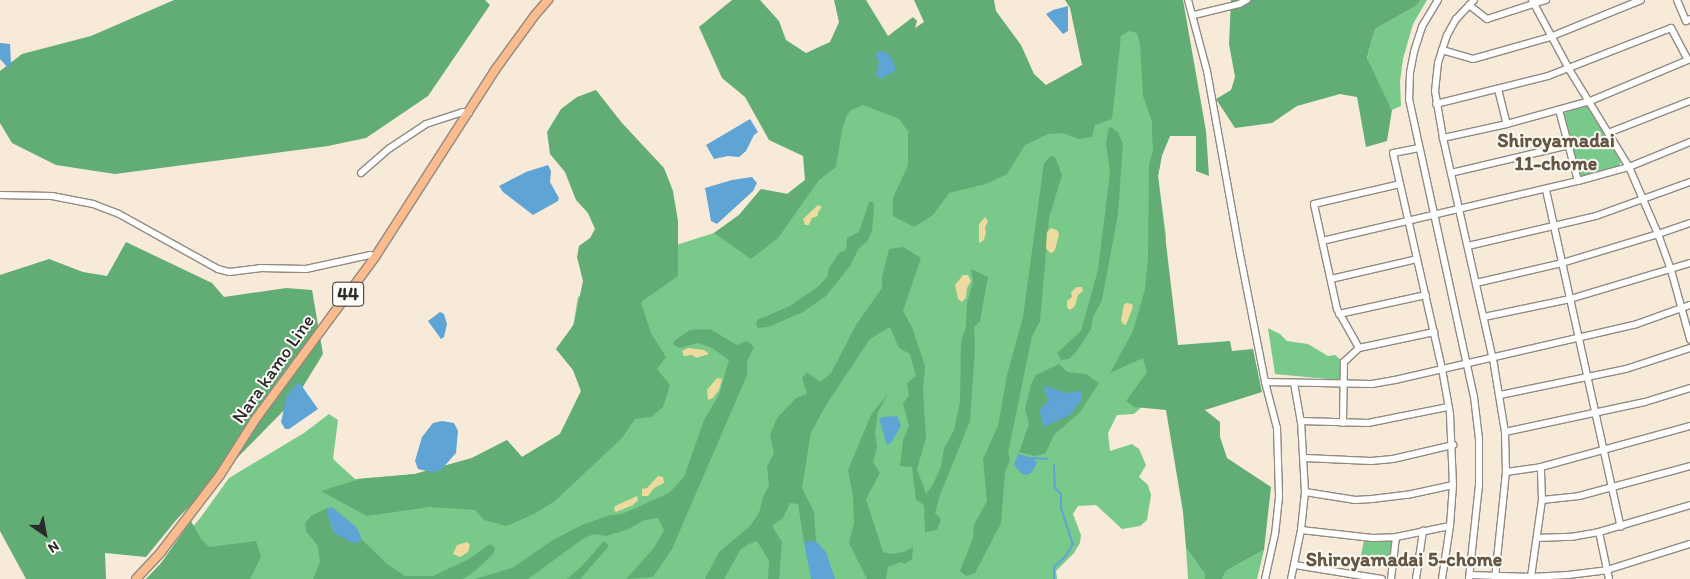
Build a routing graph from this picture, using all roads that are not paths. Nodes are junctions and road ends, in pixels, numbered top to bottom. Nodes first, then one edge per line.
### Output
1 (548, 0) edge
2 (1188, 0) edge
3 (1247, 0) edge
4 (1438, 0) edge
5 (1546, 0) edge
6 (1640, 0) edge
7 (1677, 0) edge
8 (1471, 2) edge
9 (1533, 2) edge
10 (1194, 15) junction
11 (1690, 19) edge
12 (1550, 37) junction
13 (1442, 50) junction
14 (1569, 69) junction
15 (1498, 89) junction
16 (1590, 101) junction
17 (1690, 101) edge
18 (1436, 104) junction
19 (1560, 110) junction
20 (469, 113) junction
21 (1507, 124) junction
22 (1608, 133) junction
23 (1443, 138) junction
24 (1690, 142) edge
25 (1569, 145) junction
26 (1418, 148) junction
27 (1629, 167) junction
28 (361, 173) dead end
29 (1452, 173) junction
30 (1578, 182) junction
31 (1690, 182) edge
32 (1400, 184) junction
33 (1546, 190) junction
34 (0, 195) edge
35 (1644, 200) junction
36 (1460, 210) junction
37 (1434, 216) junction
38 (1409, 221) junction
39 (1690, 222) edge
40 (1554, 226) junction
41 (1658, 234) junction
42 (1322, 241) junction
43 (1468, 246) junction
44 (375, 257) junction
45 (1417, 259) junction
46 (1562, 263) junction
47 (1690, 263) edge
48 (1671, 270) junction
49 (1331, 279) junction
50 (1476, 283) junction
51 (1426, 295) junction
52 (1570, 298) junction
53 (1690, 305) edge
54 (1682, 308) junction
55 (1340, 314) junction
56 (1484, 317) junction
57 (1434, 332) junction
58 (1579, 338) junction
59 (1690, 339) edge
60 (1359, 348) junction
61 (1690, 348) edge
62 (1493, 358) junction
63 (1467, 364) junction
64 (1442, 370) junction
65 (1588, 378) junction
66 (1265, 382) junction
67 (1294, 383) junction
68 (1343, 384) junction
69 (1690, 388) edge
70 (1500, 395) junction
71 (1448, 408) junction
72 (1595, 413) junction
73 (1302, 421) junction
74 (1343, 422) junction
75 (1690, 426) edge
76 (1506, 432) junction
77 (1452, 445) junction
78 (1603, 449) junction
79 (1305, 458) junction
80 (1690, 466) edge
81 (1540, 467) junction
82 (1506, 472) junction
83 (1453, 485) junction
84 (1612, 488) junction
85 (1305, 492) junction
86 (1542, 500) junction
87 (1690, 505) edge
88 (1450, 526) junction
89 (1621, 527) junction
90 (1301, 530) junction
91 (1423, 531) junction
92 (1599, 532) junction
93 (1396, 537) junction
94 (1537, 538) junction
95 (1690, 544) edge
96 (1295, 565) junction
97 (1607, 570) junction
98 (1469, 577) edge
99 (1531, 577) junction
100 (1495, 578) edge
101 (136, 579) edge
102 (1265, 579) edge
103 (1291, 579) edge
104 (1382, 579) edge
105 (1391, 579) edge
106 (1416, 579) edge
107 (1442, 579) edge
108 (1609, 579) edge

1 - 20 main road, Nara kamo Line / 44
2 - 10 street
3 - 10 street
4 - 26 street
5 - 9 street
6 - 12 street
7 - 11 street
8 - 9 street
8 - 13 street
9 - 12 street
10 - 66 street
12 - 13 street
12 - 14 street
13 - 18 street
14 - 15 street
14 - 16 street
14 - 16 street
15 - 18 street
15 - 21 street
16 - 19 street
16 - 22 street
17 - 22 street
18 - 23 street
19 - 21 street
19 - 25 street
20 - 28 street
20 - 44 main road, Nara kamo Line / 44
21 - 23 street
22 - 27 street
23 - 29 street
24 - 27 street
25 - 29 street
25 - 30 street
26 - 32 street
26 - 37 street
27 - 30 street
27 - 35 street
29 - 36 street
30 - 33 street
31 - 35 street
32 - 38 street
32 - 42 street
33 - 36 street
33 - 40 street
34 - 44 street
35 - 40 street
35 - 41 street
36 - 37 street
36 - 43 street
37 - 38 street
37 - 63 street
38 - 42 street
38 - 45 street
39 - 41 street
40 - 43 street
40 - 46 street
41 - 46 street
41 - 48 street
42 - 49 street
43 - 50 street
44 - 101 main road, Nara kamo Line / 44
45 - 49 street
45 - 51 street
46 - 50 street
46 - 52 street
47 - 48 street
48 - 52 street
48 - 54 street
49 - 55 street
50 - 56 street
51 - 55 street
51 - 57 street
52 - 56 street
52 - 58 street
53 - 54 street
54 - 58 street
54 - 59 street
55 - 60 street
56 - 62 street
57 - 60 street
57 - 64 street
58 - 62 street
58 - 65 street
60 - 68 street
61 - 65 street
62 - 63 street
62 - 70 street
63 - 64 street
63 - 98 street
64 - 68 street
64 - 71 street
65 - 70 street
65 - 72 street
66 - 67 street
66 - 102 street
67 - 68 street
67 - 73 street
68 - 74 street
69 - 72 street
70 - 76 street
71 - 74 street
71 - 77 street
72 - 76 street
72 - 78 street
73 - 74 street
73 - 79 street
75 - 78 street
76 - 82 street
77 - 79 street
77 - 83 street
78 - 81 street
78 - 84 street
79 - 85 street
80 - 84 street
81 - 82 street
81 - 86 street
82 - 100 street
83 - 85 street
83 - 88 street
84 - 86 street
84 - 89 street
85 - 90 street
86 - 94 street
87 - 89 street
88 - 91 street
88 - 107 street
89 - 92 street
90 - 93 street
90 - 96 street
91 - 93 street
91 - 106 street
92 - 94 street
92 - 97 street
93 - 105 street
94 - 99 street
95 - 97 street
96 - 103 street
96 - 104 street
97 - 99 street
97 - 108 street
98 - 100 street
99 - 100 street

